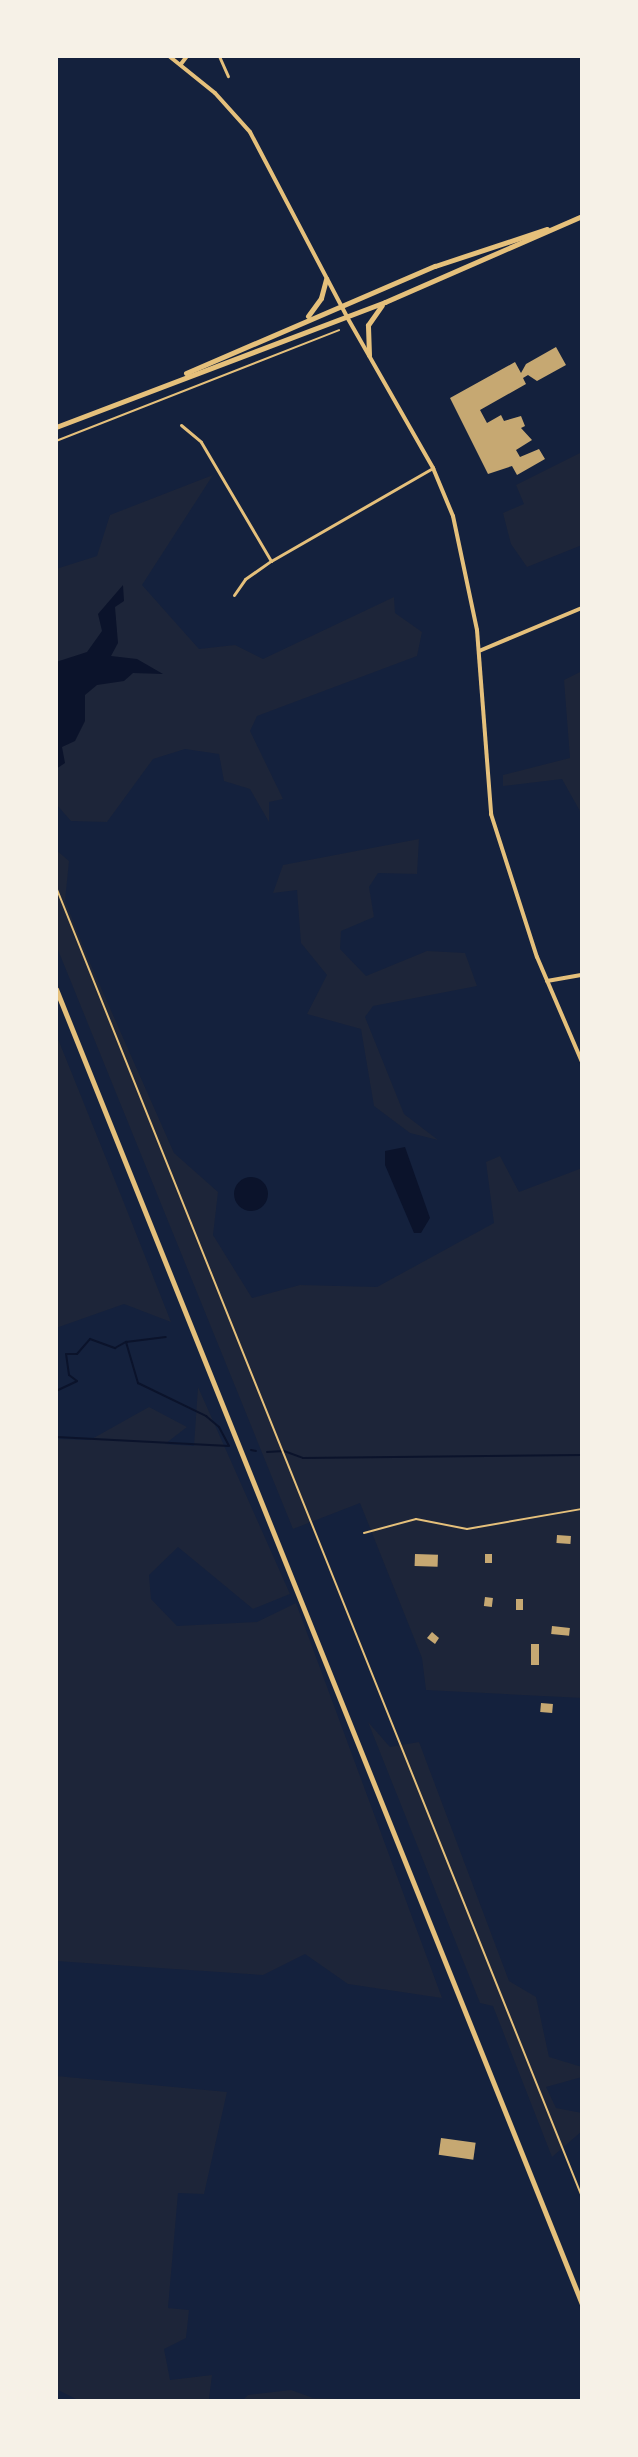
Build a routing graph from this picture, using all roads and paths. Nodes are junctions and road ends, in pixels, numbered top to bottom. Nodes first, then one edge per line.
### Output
1 (169, 56) edge
2 (187, 56) edge
3 (219, 56) edge
4 (181, 64) junction
5 (228, 76) dead end
6 (582, 216) edge
7 (549, 229) junction
8 (326, 279) junction
9 (385, 302) junction
10 (340, 305) junction
11 (347, 317) junction
12 (305, 320) junction
13 (339, 330) dead end
14 (369, 355) junction
15 (182, 376) junction
16 (181, 425) dead end
17 (56, 427) edge
18 (56, 441) edge
19 (433, 468) junction
20 (271, 561) junction
21 (234, 595) dead end
22 (582, 608) edge
23 (479, 651) junction
24 (56, 887) edge
25 (582, 975) edge
26 (547, 981) junction
27 (56, 989) edge
28 (582, 1062) edge
29 (582, 1509) edge
30 (364, 1533) dead end
31 (582, 2197) edge
32 (582, 2304) edge

1 - 4 street
2 - 4 street
3 - 5 street
4 - 8 street
6 - 7 main road
7 - 9 main road
7 - 10 main road
8 - 10 street
8 - 12 main road
9 - 11 main road
9 - 14 main road
10 - 11 street
10 - 12 main road
11 - 14 street
11 - 15 main road
12 - 15 main road
13 - 18 path
14 - 19 street
15 - 17 main road
16 - 20 street
19 - 20 street
19 - 23 street
20 - 21 street
22 - 23 street
23 - 26 street
24 - 31 path
25 - 26 street
26 - 28 street
27 - 32 main road
29 - 30 path

